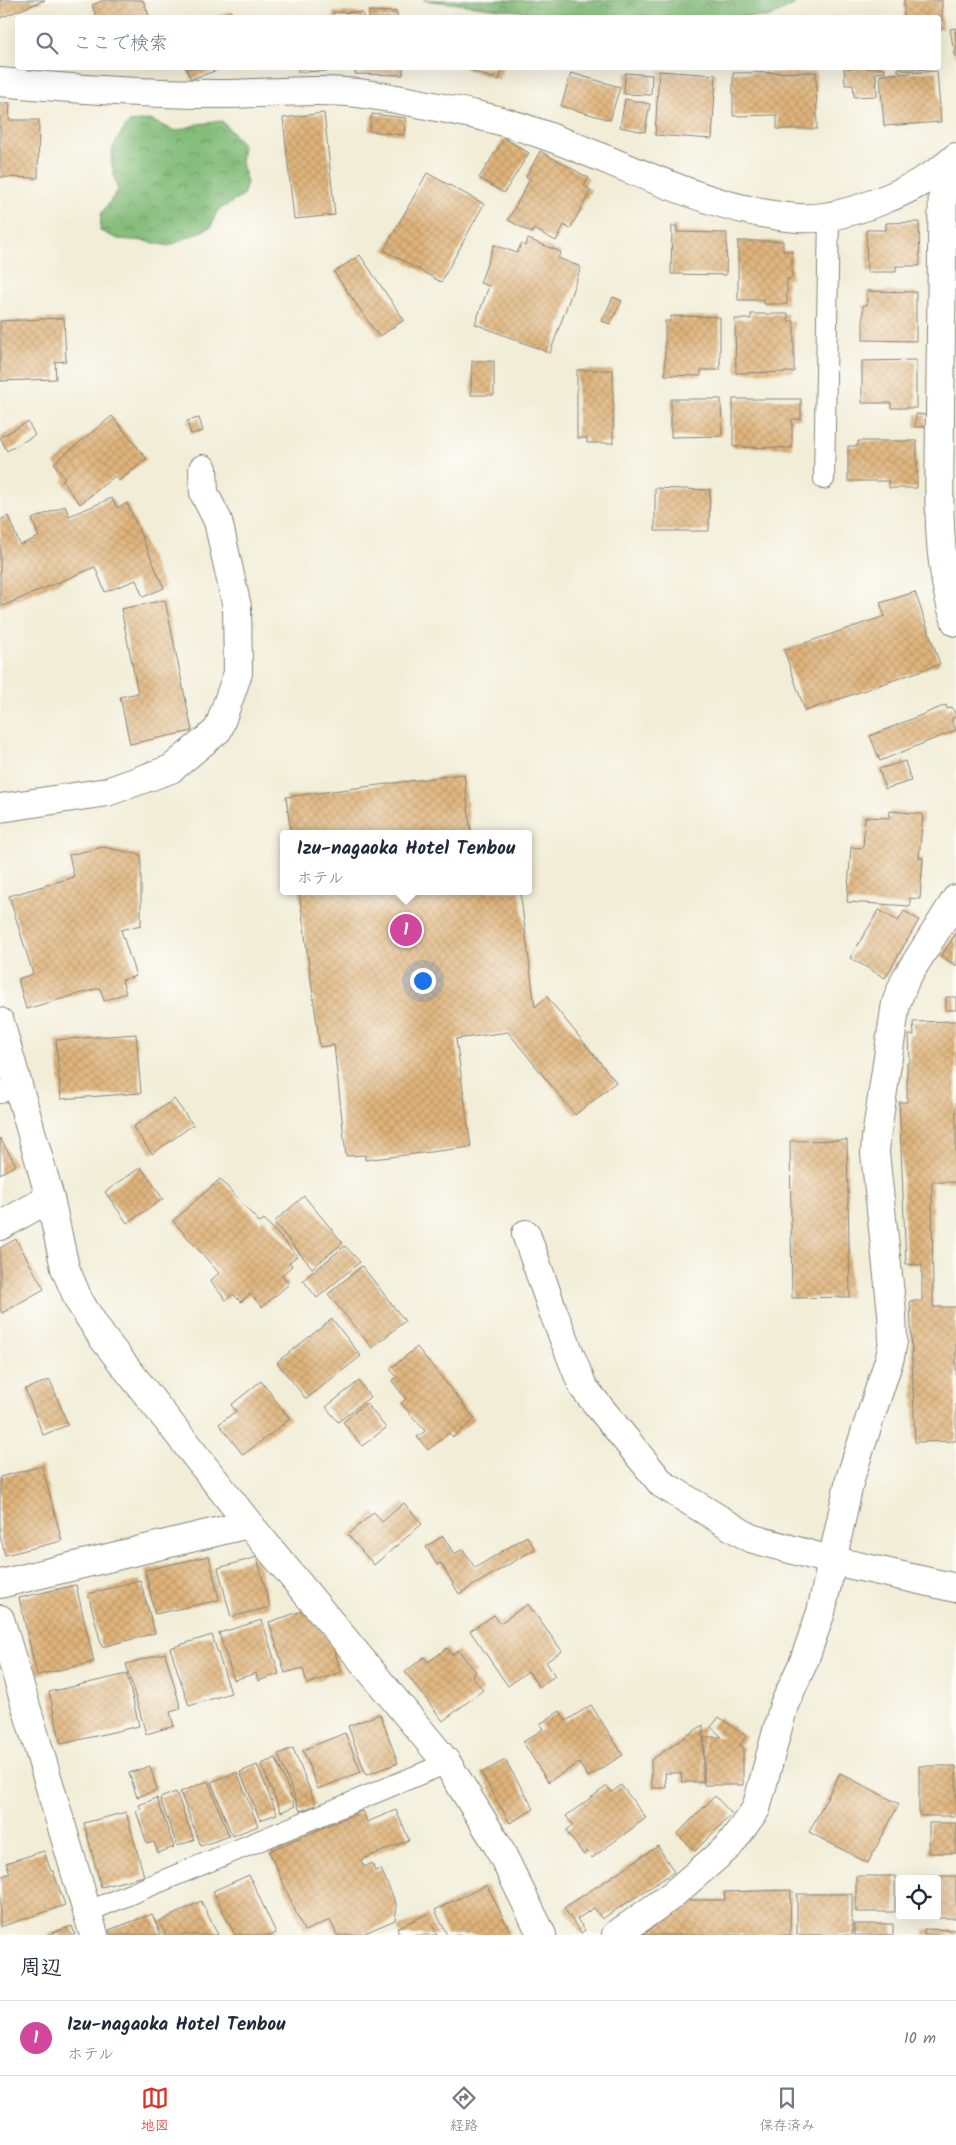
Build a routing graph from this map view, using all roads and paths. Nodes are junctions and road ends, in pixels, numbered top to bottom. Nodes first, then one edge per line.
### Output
1 (0, 82) edge
2 (949, 163) edge
3 (829, 217) junction
4 (203, 469) dead end
5 (824, 479) dead end
6 (956, 622) edge
7 (0, 808) edge
8 (956, 899) edge
9 (0, 1022) edge
10 (9, 1089) edge
11 (50, 1198) junction
12 (0, 1226) edge
13 (526, 1234) dead end
14 (249, 1524) junction
15 (830, 1560) junction
16 (0, 1584) edge
17 (956, 1588) edge
18 (0, 1619) edge
19 (447, 1763) junction
20 (90, 1923) edge
21 (542, 1935) edge
22 (616, 1935) edge

1 - 3 street
2 - 3 street
2 - 6 street
3 - 5 lane
4 - 7 street
8 - 15 street
9 - 10 street
10 - 11 street
11 - 12 street
11 - 14 street
13 - 15 street
14 - 16 street
14 - 19 street
15 - 17 street
15 - 22 street
18 - 20 street
19 - 20 lane
19 - 21 street

